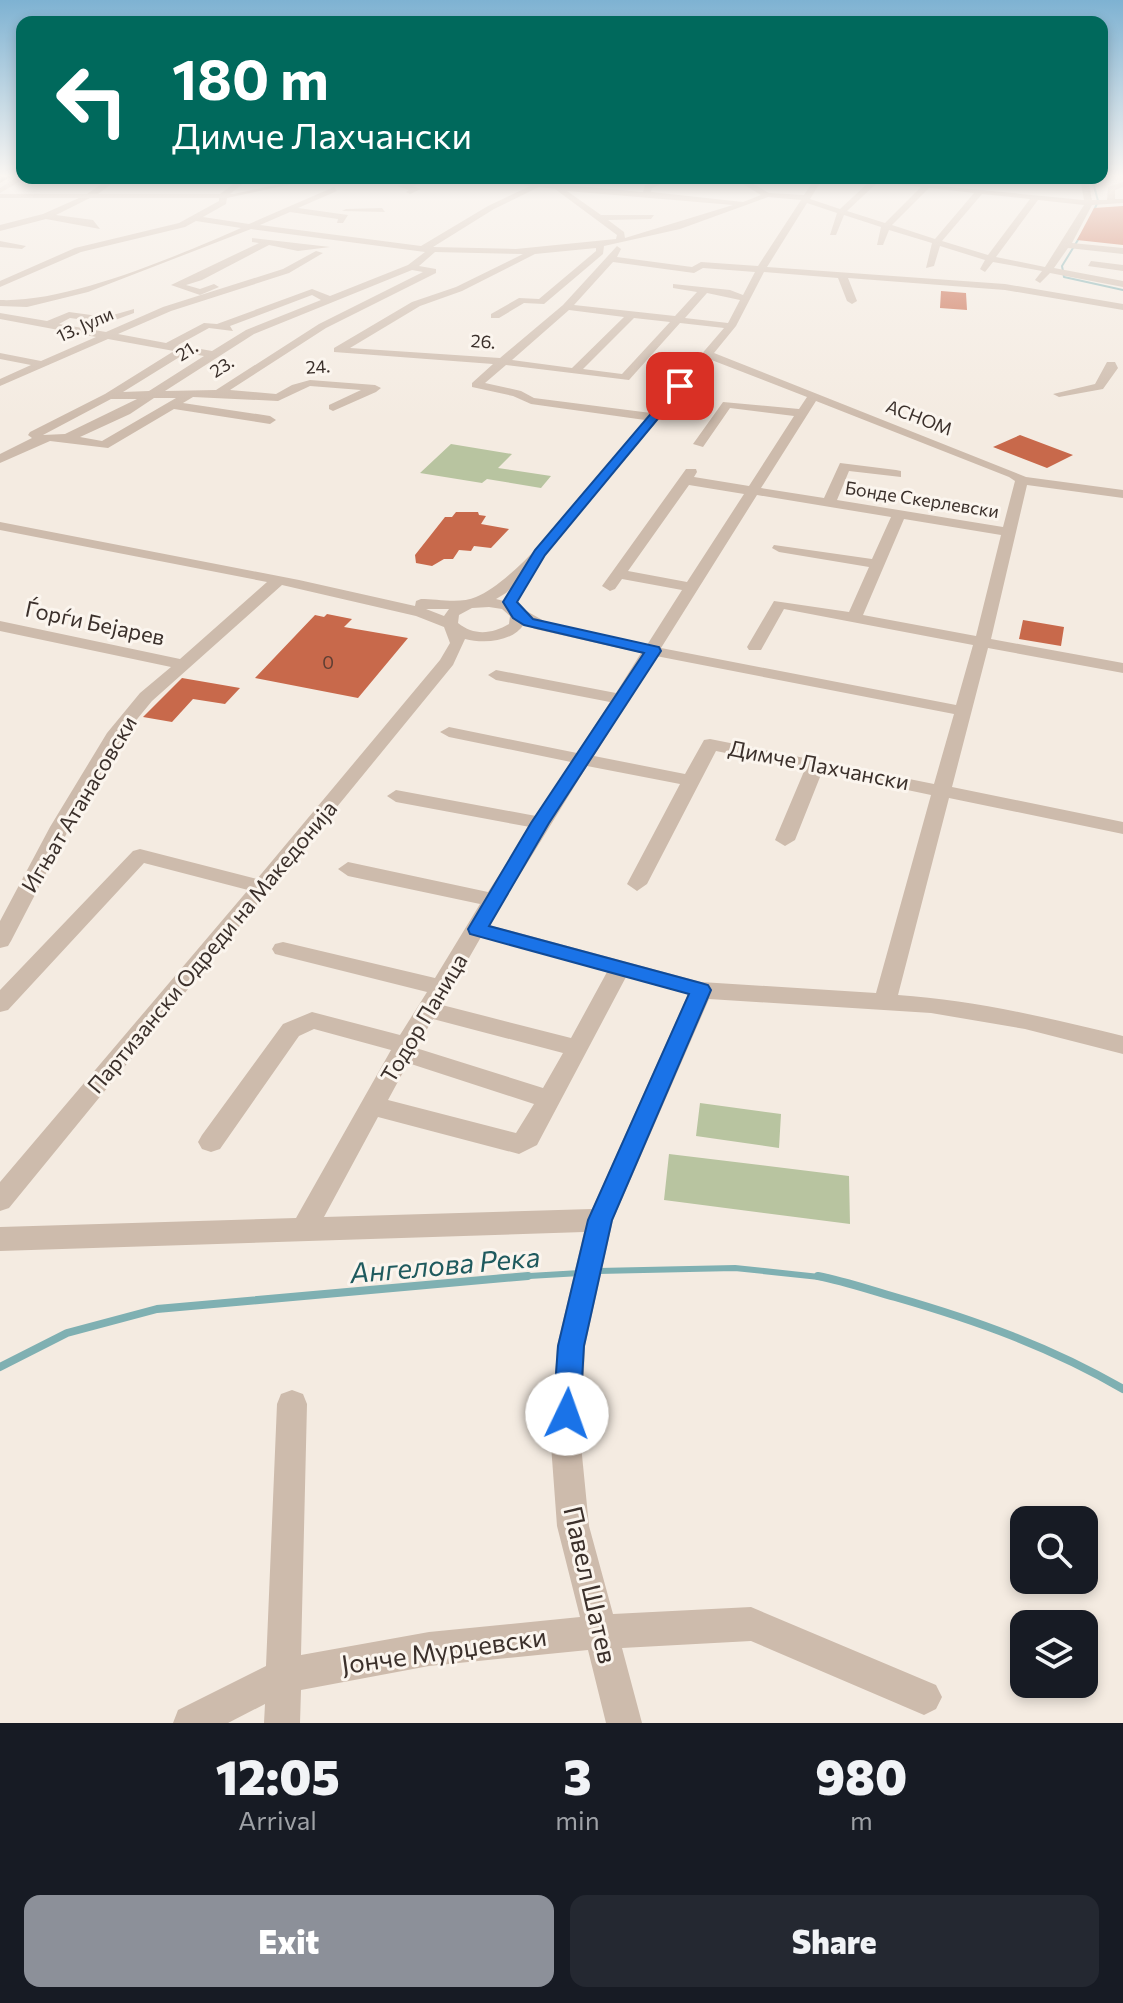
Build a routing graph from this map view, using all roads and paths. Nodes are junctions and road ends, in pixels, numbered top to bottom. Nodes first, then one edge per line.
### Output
1 (61, 257) edge
2 (171, 257) edge
3 (238, 257) edge
4 (311, 257) edge
5 (421, 257) edge
6 (523, 257) edge
7 (594, 257) edge
8 (768, 257) edge
9 (932, 257) edge
10 (985, 257) edge
11 (1056, 257) edge
12 (611, 259) joint
13 (990, 259) junction
14 (276, 263) dead end
15 (1091, 264) dead end
16 (929, 266) dead end
17 (411, 267) junction
18 (1123, 268) edge
19 (761, 269) junction
20 (985, 271) dead end
21 (1046, 271) junction
22 (491, 274) junction
23 (842, 276) junction
24 (512, 278) dead end
25 (0, 284) edge
26 (1123, 284) edge
27 (676, 286) dead end
28 (704, 290) junction
29 (1034, 290) junction
30 (745, 299) junction
31 (852, 301) dead end
32 (327, 302) junction
33 (0, 303) edge
34 (145, 305) dead end
35 (567, 307) junction
36 (1123, 307) edge
37 (631, 315) junction
38 (0, 316) edge
39 (338, 316) junction
40 (495, 316) dead end
41 (677, 320) junction
42 (47, 325) junction
43 (731, 326) junction
44 (218, 327) junction
45 (250, 332) junction
46 (105, 336) junction
47 (166, 347) junction
48 (183, 350) junction
49 (707, 354) junction
50 (215, 355) junction
51 (0, 356) edge
52 (505, 362) junction
53 (42, 364) junction
54 (1111, 364) dead end
55 (575, 371) junction
56 (0, 383) edge
57 (219, 393) junction
58 (152, 394) junction
59 (1059, 394) dead end
60 (189, 395) junction
61 (109, 396) junction
62 (813, 396) junction
63 (172, 405) junction
64 (333, 407) dead end
65 (800, 413) junction
66 (653, 417) junction
67 (270, 420) dead end
68 (35, 438) junction
69 (67, 438) junction
70 (699, 444) dead end
71 (0, 459) edge
72 (829, 464) dead end
73 (845, 466) junction
74 (896, 474) dead end
75 (1022, 480) junction
76 (750, 491) junction
77 (1123, 494) edge
78 (829, 503) junction
79 (899, 514) junction
80 (0, 526) edge
81 (1009, 532) junction
82 (779, 548) dead end
83 (539, 553) junction
84 (878, 564) junction
85 (279, 580) junction
86 (299, 584) junction
87 (690, 587) junction
88 (474, 603) junction
89 (516, 612) junction
90 (854, 618) junction
91 (0, 626) edge
92 (453, 627) junction
93 (495, 636) junction
94 (982, 642) junction
95 (755, 647) dead end
96 (653, 651) junction
97 (182, 664) junction
98 (1123, 668) edge
99 (496, 675) dead end
100 (421, 692) junction
101 (622, 699) junction
102 (963, 711) junction
103 (449, 732) dead end
104 (584, 758) junction
105 (816, 765) junction
106 (690, 781) junction
107 (942, 790) junction
108 (396, 796) dead end
109 (540, 823) junction
110 (1123, 828) edge
111 (785, 840) dead end
112 (348, 869) dead end
113 (637, 884) dead end
114 (261, 887) junction
115 (493, 900) junction
116 (477, 929) junction
117 (0, 941) edge
118 (283, 949) dead end
119 (620, 968) junction
120 (441, 987) junction
121 (701, 990) junction
122 (885, 1000) junction
123 (0, 1004) edge
124 (427, 1009) junction
125 (1123, 1045) edge
126 (577, 1048) junction
127 (404, 1049) junction
128 (549, 1099) junction
129 (372, 1106) junction
130 (211, 1142) dead end
131 (0, 1200) edge
132 (600, 1220) junction
133 (304, 1229) junction
134 (0, 1239) edge
135 (292, 1404) dead end
136 (598, 1632) junction
137 (286, 1675) junction
138 (924, 1697) dead end
139 (191, 1723) edge
140 (282, 1723) edge
141 (624, 1723) edge

1 - 25 street
2 - 33 street
3 - 14 street
4 - 46 street, 13. Јули
5 - 17 street, 21.
6 - 22 street
7 - 40 street
8 - 19 street
9 - 16 street
10 - 13 street
11 - 21 street
12 - 19 street
12 - 35 street
13 - 20 street
13 - 21 street
15 - 18 street
17 - 32 street, 21.
17 - 39 street, 23.
19 - 23 street
19 - 30 street
21 - 26 street
21 - 29 street
22 - 24 street
22 - 52 street, 26.
23 - 29 street
23 - 31 street
27 - 28 street
28 - 30 street
28 - 41 street
29 - 36 street
30 - 43 street
32 - 39 street
32 - 44 street, 21.
32 - 45 street, 21.
34 - 42 street
35 - 37 street
35 - 52 street
37 - 41 street
37 - 55 street
38 - 42 street
39 - 57 street, 23.
41 - 43 street
41 - 55 street, 26.
42 - 46 street
43 - 49 street
44 - 45 street
44 - 47 street, 21.
45 - 50 street, 21.
46 - 47 street
46 - 53 street, 13. Јули
47 - 48 street
48 - 50 street
48 - 61 street
49 - 62 street, АСНОМ
49 - 66 street
50 - 58 street, 21.
51 - 53 street
52 - 55 street, 26.
52 - 66 street
53 - 56 street, 13. Јули
54 - 59 street
57 - 60 street, 23.
57 - 64 street, 24.
58 - 60 street, 23.
58 - 61 street, 23.
58 - 69 street, 21.
60 - 63 street, 21.
61 - 68 street
62 - 65 street, Тодор Паница
62 - 75 street, АСНОМ
63 - 67 street
63 - 69 street, 21.
65 - 70 street
65 - 76 street, Тодор Паница
66 - 83 street
68 - 69 street, 21.
68 - 71 street
72 - 73 street, Бонде Скерлевски
73 - 74 street, Бонде Скерлевски
73 - 78 street, Бонде Скерлевски
75 - 77 street, АСНОМ
75 - 81 street, Димче Лахчански
76 - 78 street, Бонде Скерлевски
76 - 87 street, Тодор Паница
76 - 87 street, Бонде Скерлевски
78 - 79 street, Бонде Скерлевски
79 - 81 street, Бонде Скерлевски
79 - 84 street
80 - 85 street
81 - 94 street, Димче Лахчански
82 - 84 street
83 - 88 street
83 - 89 street, Партизански Одреди на Македонија
84 - 90 street
85 - 86 street
85 - 97 street, Игњат Атанасовски
86 - 88 street
86 - 92 street
87 - 96 street, Тодор Паница
88 - 89 street
88 - 92 street
89 - 93 street, Партизански Одреди на Македонија
89 - 96 street
90 - 94 street
90 - 95 street
91 - 97 street, Ѓорѓи Бејарев
92 - 93 street
92 - 100 street, Партизански Одреди на Македонија
93 - 96 street
93 - 100 street, Партизански Одреди на Македонија
94 - 98 street
94 - 102 street, Димче Лахчански
96 - 101 street, Тодор Паница
96 - 102 street
97 - 117 street, Игњат Атанасовски
99 - 101 street
100 - 114 street, Партизански Одреди на Македонија
101 - 104 street, Тодор Паница
102 - 107 street, Димче Лахчански
103 - 104 street
104 - 106 street
104 - 109 street, Тодор Паница
105 - 106 street, Димче Лахчански
105 - 107 street, Димче Лахчански
105 - 111 street
106 - 113 street, Димче Лахчански
107 - 110 street, Димче Лахчански
107 - 122 street, Димче Лахчански
108 - 109 street
109 - 115 street, Тодор Паница
112 - 115 street
114 - 123 street
114 - 131 street, Партизански Одреди на Македонија
115 - 116 street, Тодор Паница
116 - 119 street
116 - 120 street, Тодор Паница
118 - 120 street
119 - 121 street
119 - 126 street
120 - 124 street, Тодор Паница
121 - 122 street
121 - 132 street, Павел Шатев
122 - 125 street
124 - 126 street
124 - 127 street, Тодор Паница
126 - 128 street
127 - 128 street
127 - 129 street, Тодор Паница
127 - 130 street
128 - 129 street
129 - 133 street, Тодор Паница
132 - 133 street
132 - 136 street, Павел Шатев
133 - 134 street
135 - 137 street
136 - 137 street, Јонче Мурџевски
136 - 138 street, Јонче Мурџевски
136 - 141 street, Павел Шатев
137 - 139 street, Јонче Мурџевски
137 - 140 street

